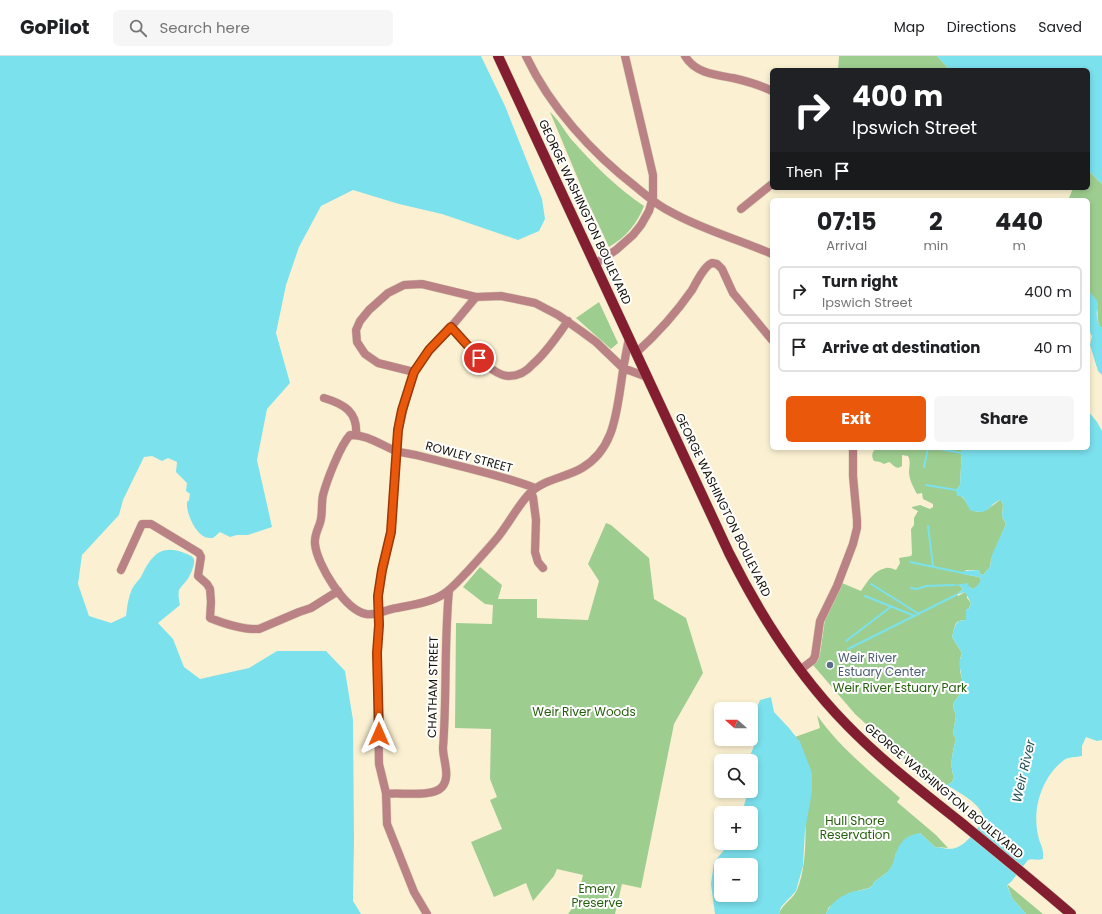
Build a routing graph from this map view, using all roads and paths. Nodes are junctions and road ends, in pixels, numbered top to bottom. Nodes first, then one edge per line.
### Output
1 (498, 56) edge
2 (526, 56) edge
3 (625, 56) edge
4 (685, 56) edge
5 (770, 90) edge
6 (770, 186) edge
7 (652, 200) junction
8 (741, 209) dead end
9 (770, 253) edge
10 (596, 264) junction
11 (476, 297) junction
12 (568, 321) junction
13 (451, 327) junction
14 (629, 338) junction
15 (770, 338) edge
16 (636, 353) junction
17 (623, 368) junction
18 (414, 372) junction
19 (647, 377) junction
20 (324, 398) dead end
21 (356, 435) junction
22 (853, 450) edge
23 (396, 451) junction
24 (533, 490) junction
25 (544, 568) dead end
26 (121, 570) dead end
27 (449, 590) junction
28 (338, 591) junction
29 (379, 612) junction
30 (800, 670) junction
31 (386, 794) junction
32 (426, 914) edge
33 (1071, 914) edge

1 - 10 main road, GEORGE WASHINGTON BOULEVARD
2 - 7 street
3 - 7 street
4 - 5 street
6 - 8 street
7 - 9 street
7 - 10 street
10 - 14 main road, GEORGE WASHINGTON BOULEVARD
11 - 12 street
11 - 13 street
11 - 18 street
12 - 13 street
12 - 17 street
13 - 18 street
14 - 16 main road, GEORGE WASHINGTON BOULEVARD
14 - 17 street
15 - 16 street
16 - 19 main road, GEORGE WASHINGTON BOULEVARD
17 - 19 street
17 - 24 street
18 - 23 street
19 - 30 main road, GEORGE WASHINGTON BOULEVARD
20 - 21 street
21 - 23 street, ROWLEY STREET
21 - 28 street
22 - 30 street
23 - 24 street, ROWLEY STREET
23 - 29 street
24 - 25 street
24 - 27 street
26 - 28 street
27 - 29 street
27 - 31 street, CHATHAM STREET
28 - 29 street
29 - 31 street
30 - 33 main road, GEORGE WASHINGTON BOULEVARD
31 - 32 street

